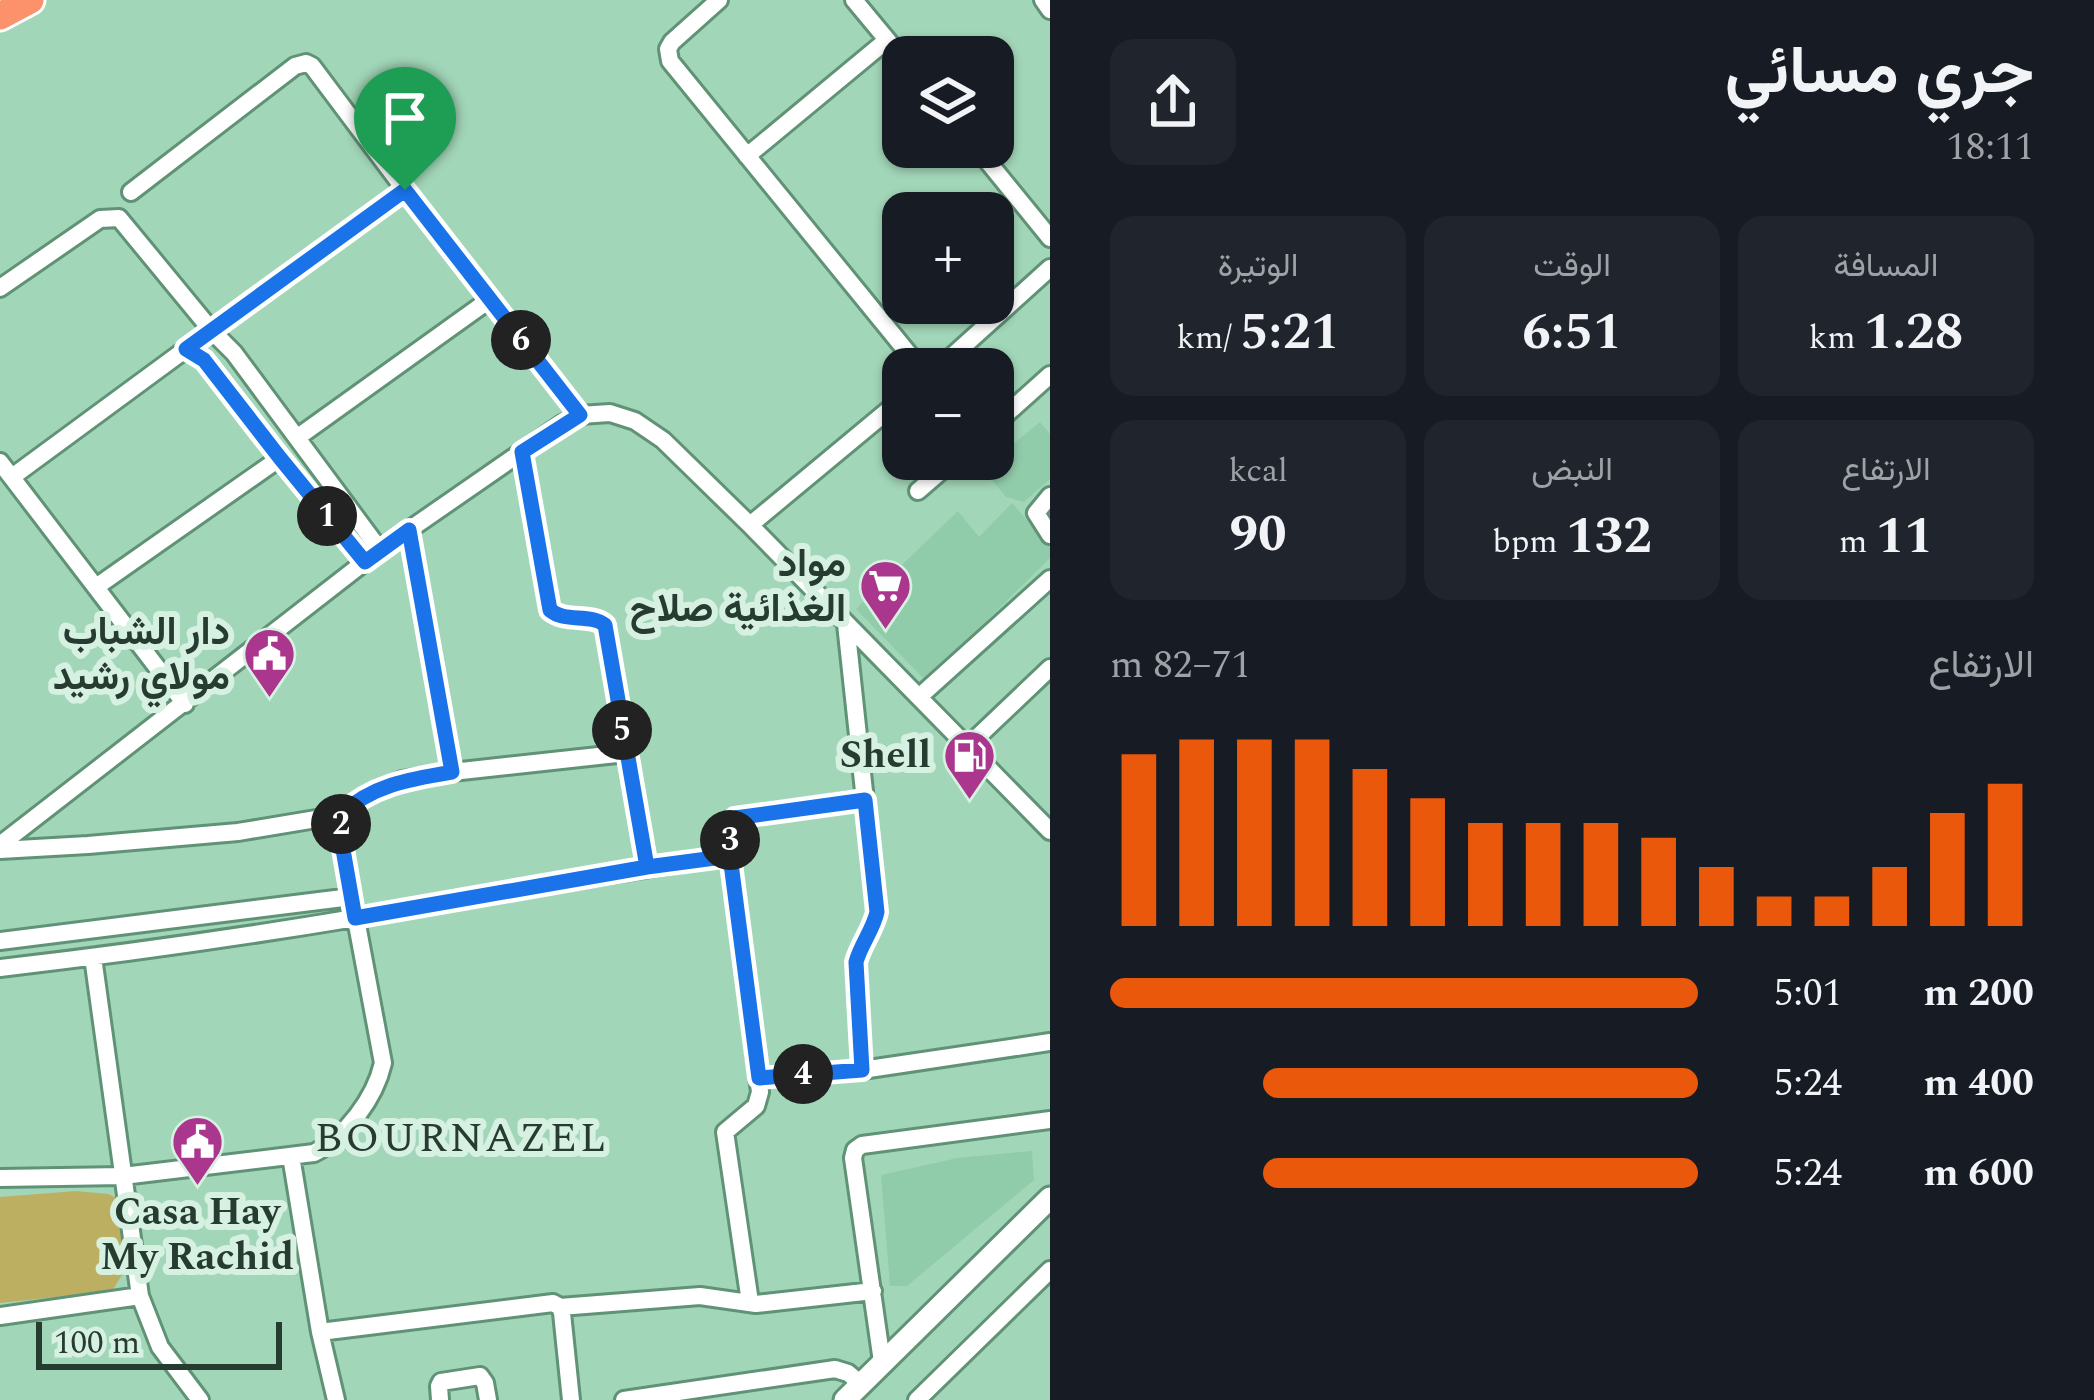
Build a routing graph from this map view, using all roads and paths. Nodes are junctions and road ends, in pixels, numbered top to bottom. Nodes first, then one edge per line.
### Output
1 (30, 0) edge
2 (718, 0) edge
3 (854, 0) edge
4 (1043, 0) edge
5 (1050, 10) edge
6 (0, 16) edge
7 (884, 36) edge
8 (882, 44) edge
9 (747, 156) junction
10 (993, 168) edge
11 (405, 190) junction
12 (131, 192) dead end
13 (1050, 238) edge
14 (1050, 268) edge
15 (0, 288) edge
16 (489, 300) junction
17 (212, 331) junction
18 (904, 348) edge
19 (961, 348) edge
20 (186, 349) junction
21 (1050, 375) edge
22 (1014, 407) edge
23 (580, 415) junction
24 (882, 415) edge
25 (298, 437) junction
26 (522, 452) junction
27 (280, 458) junction
28 (6, 469) edge
29 (930, 480) edge
30 (918, 490) dead end
31 (1050, 496) edge
32 (750, 525) junction
33 (409, 530) junction
34 (1050, 535) edge
35 (372, 556) junction
36 (1050, 579) edge
37 (96, 587) junction
38 (846, 623) junction
39 (1050, 668) edge
40 (919, 697) junction
41 (184, 704) junction
42 (968, 746) junction
43 (626, 753) junction
44 (452, 772) junction
45 (865, 800) junction
46 (340, 815) junction
47 (1050, 831) edge
48 (0, 848) edge
49 (730, 856) junction
50 (647, 867) junction
51 (351, 897) junction
52 (355, 918) junction
53 (0, 941) edge
54 (93, 957) junction
55 (0, 968) edge
56 (1050, 1042) edge
57 (862, 1070) junction
58 (759, 1078) junction
59 (1050, 1120) edge
60 (291, 1156) junction
61 (123, 1176) junction
62 (0, 1178) edge
63 (1050, 1198) edge
64 (1050, 1270) edge
65 (873, 1291) junction
66 (140, 1296) junction
67 (750, 1302) junction
68 (560, 1307) junction
69 (0, 1316) edge
70 (320, 1332) junction
71 (882, 1363) junction
72 (853, 1392) edge
73 (200, 1400) edge
74 (336, 1400) edge
75 (440, 1400) edge
76 (488, 1400) edge
77 (571, 1400) edge
78 (624, 1400) edge
79 (917, 1400) edge

1 - 6 highway
2 - 9 street
3 - 7 street
4 - 5 street
8 - 9 street
9 - 18 street
10 - 13 street
11 - 12 street
11 - 16 street
11 - 17 street
14 - 19 street
15 - 17 street
16 - 23 street
16 - 25 street
17 - 20 street
17 - 25 street
20 - 27 street
20 - 28 street
21 - 22 street
23 - 26 street
23 - 32 street
24 - 32 street
25 - 35 street
26 - 33 street
26 - 43 street
27 - 35 street
27 - 37 street
28 - 37 street
29 - 30 street
31 - 34 street
32 - 38 street
33 - 35 street
33 - 44 street
35 - 41 street
36 - 40 street
37 - 41 street
38 - 40 street
38 - 45 street
39 - 42 street
40 - 42 street
41 - 48 street
42 - 47 street
43 - 44 street
43 - 50 street
44 - 46 street
45 - 49 street
45 - 57 street
46 - 48 street
46 - 51 street
49 - 50 street
49 - 58 street
50 - 52 street
51 - 52 street
51 - 53 street
52 - 54 street
52 - 60 street
54 - 55 street
54 - 61 street
56 - 57 street
57 - 58 street
58 - 67 street
59 - 65 street
60 - 61 street
60 - 70 street
61 - 62 street
61 - 66 street
63 - 71 street
64 - 79 street
65 - 67 street
65 - 71 street
66 - 69 street
66 - 73 street
67 - 68 street
68 - 70 street
68 - 77 street
70 - 74 street
71 - 72 street
72 - 78 street
75 - 76 street

